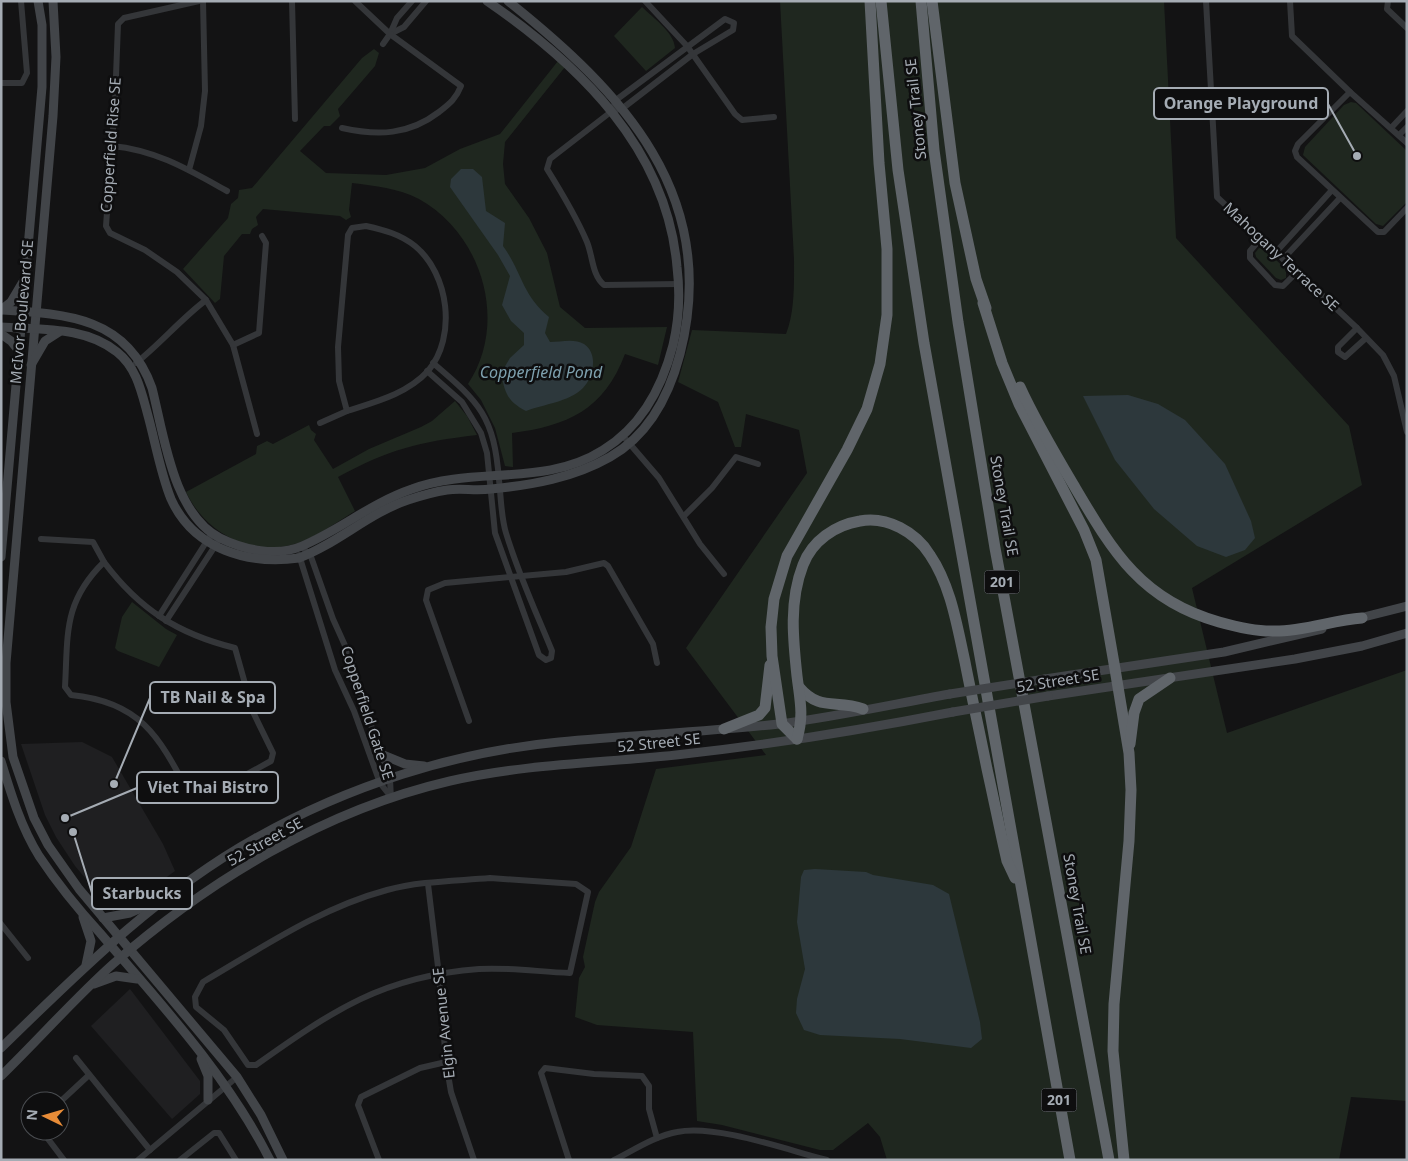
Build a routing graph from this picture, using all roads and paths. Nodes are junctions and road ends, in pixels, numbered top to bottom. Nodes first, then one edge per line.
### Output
1 (21, 1) edge
2 (38, 1) edge
3 (53, 1) edge
4 (201, 1) edge
5 (292, 1) edge
6 (356, 1) edge
7 (412, 1) edge
8 (426, 1) edge
9 (487, 1) edge
10 (508, 1) edge
11 (645, 1) edge
12 (870, 1) edge
13 (881, 1) edge
14 (921, 1) edge
15 (932, 1) edge
16 (1206, 1) edge
17 (1290, 1) edge
18 (1388, 1) edge
19 (502, 11) junction
20 (1407, 28) edge
21 (390, 34) junction
22 (383, 44) dead end
23 (687, 46) junction
24 (693, 54) junction
25 (1, 83) edge
26 (1350, 92) junction
27 (1211, 94) junction
28 (1225, 95) dead end
29 (616, 100) junction
30 (623, 108) junction
31 (612, 111) junction
32 (1407, 111) edge
33 (774, 116) dead end
34 (295, 119) dead end
35 (1407, 127) edge
36 (342, 128) dead end
37 (1391, 128) junction
38 (1399, 135) junction
39 (1407, 143) edge
40 (112, 146) junction
41 (189, 170) junction
42 (665, 190) junction
43 (1332, 190) junction
44 (227, 191) dead end
45 (1340, 198) junction
46 (1407, 208) edge
47 (262, 236) dead end
48 (1261, 238) junction
49 (1276, 252) junction
50 (1283, 259) junction
51 (1297, 272) junction
52 (26, 276) junction
53 (679, 284) junction
54 (206, 300) junction
55 (983, 303) junction
56 (1, 310) edge
57 (22, 312) junction
58 (35, 313) junction
59 (1, 327) edge
60 (21, 328) junction
61 (1357, 328) junction
62 (34, 329) junction
63 (60, 331) junction
64 (1, 334) edge
65 (1366, 338) junction
66 (233, 346) junction
67 (19, 351) junction
68 (140, 360) junction
69 (433, 363) junction
70 (31, 365) junction
71 (131, 366) junction
72 (427, 371) junction
73 (347, 411) junction
74 (320, 423) dead end
75 (1407, 432) edge
76 (257, 434) dead end
77 (623, 436) junction
78 (630, 443) junction
79 (758, 464) dead end
80 (499, 476) junction
81 (488, 477) junction
82 (500, 488) junction
83 (489, 489) junction
84 (384, 500) junction
85 (389, 509) junction
86 (684, 516) junction
87 (41, 539) dead end
88 (214, 540) junction
89 (301, 547) junction
90 (310, 554) junction
91 (1, 558) edge
92 (299, 558) junction
93 (104, 562) junction
94 (724, 574) dead end
95 (522, 576) junction
96 (510, 577) junction
97 (183, 580) junction
98 (190, 585) junction
99 (1407, 606) edge
100 (159, 616) junction
101 (1362, 618) junction
102 (166, 621) junction
103 (1407, 633) edge
104 (772, 656) junction
105 (657, 663) dead end
106 (1115, 669) junction
107 (1170, 678) junction
108 (1118, 686) junction
109 (799, 687) junction
110 (863, 709) junction
111 (803, 720) junction
112 (469, 721) dead end
113 (782, 724) junction
114 (724, 729) junction
115 (797, 739) junction
116 (1128, 753) junction
117 (383, 755) junction
118 (1, 761) edge
119 (429, 766) junction
120 (390, 778) junction
121 (380, 782) junction
122 (392, 799) junction
123 (428, 884) junction
124 (1021, 889) junction
125 (173, 894) junction
126 (83, 914) junction
127 (104, 918) junction
128 (1, 924) edge
129 (119, 936) junction
130 (109, 945) junction
131 (129, 951) junction
132 (28, 958) dead end
133 (120, 958) junction
134 (86, 965) junction
135 (439, 974) junction
136 (138, 979) junction
137 (90, 986) junction
138 (1, 1048) edge
139 (198, 1052) junction
140 (76, 1058) dead end
141 (446, 1062) junction
142 (89, 1075) junction
143 (1, 1076) edge
144 (237, 1077) junction
145 (226, 1086) junction
146 (70, 1093) edge
147 (208, 1100) junction
148 (657, 1138) junction
149 (50, 1141) edge
150 (150, 1150) junction
151 (183, 1159) edge
152 (64, 1160) edge
153 (138, 1160) edge
154 (236, 1160) edge
155 (270, 1160) edge
156 (282, 1160) edge
157 (379, 1160) edge
158 (474, 1160) edge
159 (570, 1160) edge
160 (614, 1160) edge
161 (827, 1160) edge
162 (1070, 1160) edge
163 (1109, 1160) edge
164 (1124, 1160) edge

1 - 25 street
2 - 52 main road, McIvor Boulevard SE
3 - 58 main road, McIvor Boulevard SE
4 - 40 street, Copperfield Rise SE
4 - 41 street
5 - 34 street
6 - 21 street
7 - 21 street
8 - 21 street
9 - 19 main road
10 - 19 street
10 - 29 main road
11 - 23 street
12 - 104 highway
13 - 124 highway, Stoney Trail SE / 201
14 - 163 highway, Stoney Trail SE / 201
15 - 55 highway
16 - 27 street, Mahogany Terrace SE
17 - 26 street
18 - 20 street
19 - 31 main road
21 - 22 street
21 - 36 street
23 - 24 street
23 - 24 street
23 - 29 street
24 - 30 street
24 - 33 street
26 - 37 street
26 - 43 street
27 - 28 street
27 - 48 street, Mahogany Terrace SE
29 - 30 main road
29 - 31 street
30 - 31 street
30 - 42 main road
31 - 42 main road
31 - 53 street
32 - 37 street
35 - 38 street
37 - 38 street
38 - 39 street
40 - 41 street
40 - 54 street, Copperfield Rise SE
41 - 44 street
42 - 53 main road
42 - 78 main road
43 - 45 street
43 - 49 street
45 - 46 street
45 - 50 street
47 - 66 street
48 - 49 street, Mahogany Terrace SE
48 - 51 street
49 - 50 street, Mahogany Terrace SE
50 - 51 street, Mahogany Terrace SE
51 - 61 street, Mahogany Terrace SE
52 - 56 main road
52 - 57 main road, McIvor Boulevard SE
53 - 77 main road
54 - 66 street, Copperfield Rise SE
54 - 68 street
55 - 101 highway
55 - 106 highway
56 - 57 main road
57 - 58 main road
57 - 60 main road, McIvor Boulevard SE
58 - 62 main road, McIvor Boulevard SE
58 - 68 main road
59 - 60 main road
60 - 62 main road
60 - 67 main road, McIvor Boulevard SE
61 - 65 street, Mahogany Terrace SE
61 - 65 street
62 - 63 main road
62 - 70 main road, McIvor Boulevard SE
63 - 70 main road
63 - 71 main road
64 - 67 main road
65 - 75 street, Mahogany Terrace SE
66 - 76 street, Copperfield Rise SE
67 - 91 main road, McIvor Boulevard SE
68 - 71 street
68 - 88 main road
69 - 72 street
69 - 73 street
69 - 80 street
70 - 127 main road, McIvor Boulevard SE
71 - 88 main road
72 - 73 street
72 - 81 street
73 - 74 street
77 - 78 street
77 - 80 main road
78 - 82 main road
78 - 86 street
79 - 86 street
80 - 81 main road
80 - 82 street
81 - 83 street
81 - 84 main road
82 - 83 main road
82 - 95 street
83 - 85 main road
83 - 96 street
84 - 85 main road
84 - 89 main road
85 - 90 main road
86 - 94 street
87 - 93 street
88 - 89 main road
88 - 92 main road
88 - 97 street
88 - 98 street
89 - 90 street
89 - 92 street
90 - 92 main road
90 - 117 street, Copperfield Gate SE
92 - 121 street, Copperfield Gate SE
93 - 100 street
93 - 102 street
95 - 96 street
95 - 96 street
95 - 105 street
96 - 112 street
97 - 98 street
97 - 100 street
98 - 102 street
99 - 101 main road, 52 Street SE
100 - 102 street
101 - 106 main road, 52 Street SE
103 - 107 main road, 52 Street SE
104 - 113 highway
104 - 114 highway
106 - 108 highway
106 - 110 main road, 52 Street SE, bridge
107 - 108 main road, 52 Street SE
107 - 116 highway
108 - 115 main road, 52 Street SE, bridge
108 - 116 highway
109 - 110 highway
109 - 111 highway
109 - 124 highway
110 - 111 main road, 52 Street SE
111 - 113 main road, 52 Street SE
111 - 115 highway
113 - 114 main road, 52 Street SE
113 - 115 highway
114 - 119 main road, 52 Street SE
115 - 122 main road, 52 Street SE
116 - 164 highway
117 - 119 main road
117 - 120 street, Copperfield Gate SE
118 - 126 main road
119 - 120 main road, 52 Street SE
120 - 121 main road, 52 Street SE
120 - 122 street, Copperfield Gate SE
121 - 122 street, Copperfield Gate SE
121 - 125 main road, 52 Street SE
122 - 131 main road, 52 Street SE
123 - 135 street, Elgin Avenue SE
123 - 135 street
123 - 135 street
124 - 162 highway, Stoney Trail SE / 201
125 - 127 main road
125 - 129 main road, 52 Street SE
126 - 130 main road
126 - 134 main road
127 - 129 main road, McIvor Boulevard SE
128 - 132 street
129 - 130 main road, 52 Street SE
129 - 131 main road, McIvor Boulevard SE
130 - 133 main road
130 - 134 main road, 52 Street SE
131 - 133 main road, 52 Street SE
131 - 144 main road, McIvor Boulevard SE
133 - 136 main road
133 - 137 main road, 52 Street SE
134 - 138 main road, 52 Street SE
135 - 141 street, Elgin Avenue SE
136 - 137 main road
136 - 139 main road
137 - 143 main road, 52 Street SE
139 - 145 main road
139 - 147 main road
140 - 142 street
141 - 157 street
141 - 158 street, Elgin Avenue SE
142 - 146 street
142 - 150 street
144 - 145 street
144 - 156 main road, McIvor Boulevard SE
145 - 147 street
145 - 155 main road
147 - 150 street
148 - 159 street
148 - 160 street
148 - 161 street
149 - 152 street
150 - 153 street
151 - 154 street

